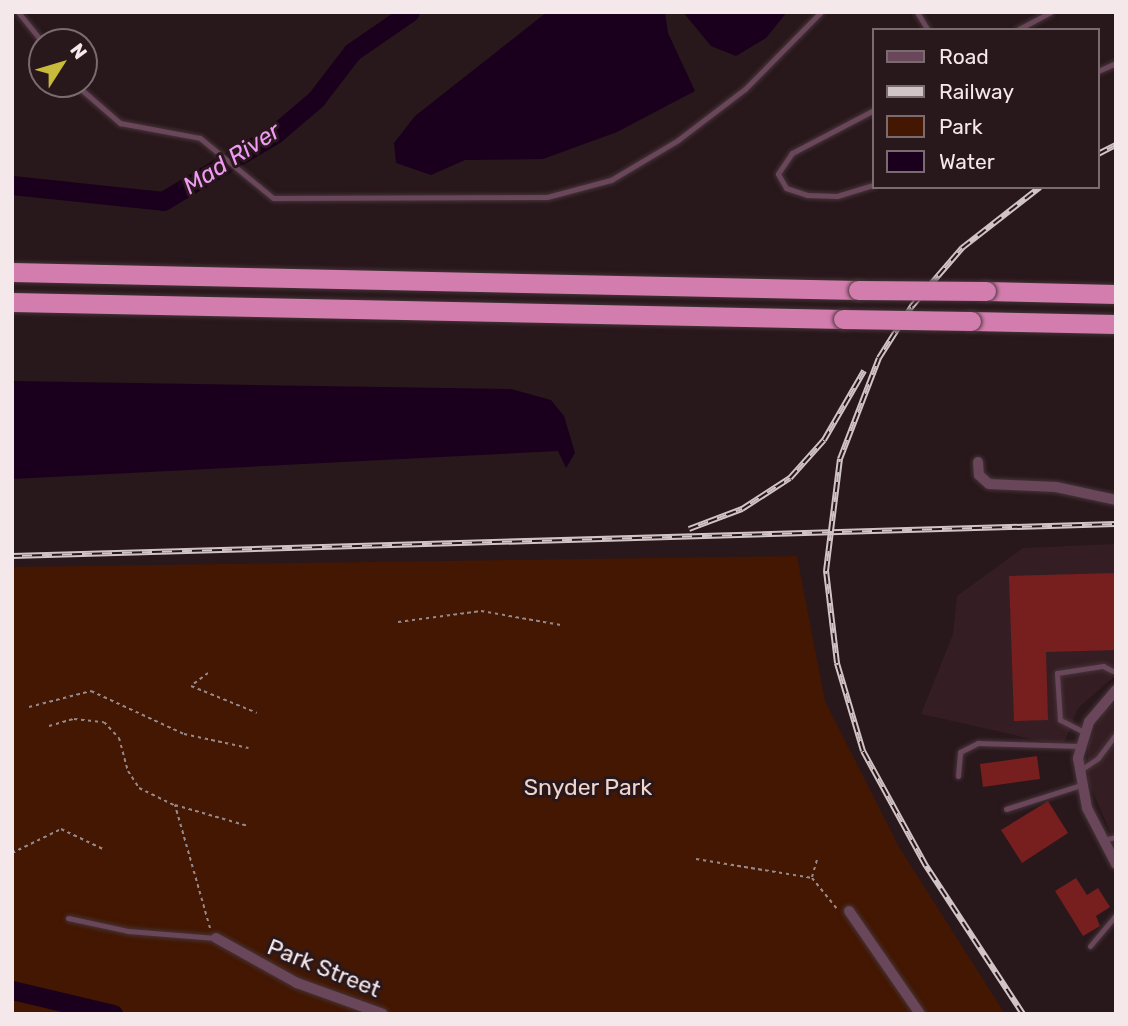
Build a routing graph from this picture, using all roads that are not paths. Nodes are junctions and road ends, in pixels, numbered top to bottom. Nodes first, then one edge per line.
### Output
1 (18, 12) edge
2 (821, 12) edge
3 (918, 12) edge
4 (1051, 12) edge
5 (31, 28) edge
6 (927, 28) edge
7 (1021, 28) edge
8 (1116, 63) edge
9 (1100, 70) edge
10 (91, 98) edge
11 (872, 111) edge
12 (872, 186) edge
13 (12, 272) edge
14 (1116, 294) edge
15 (12, 302) edge
16 (1116, 324) edge
17 (978, 462) dead end
18 (1116, 500) edge
19 (1115, 671) edge
20 (1116, 690) edge
21 (1084, 733) junction
22 (1116, 734) edge
23 (1080, 746) junction
24 (1079, 771) junction
25 (958, 776) dead end
26 (1081, 786) junction
27 (1006, 809) dead end
28 (1116, 837) edge
29 (1102, 840) junction
30 (1116, 864) edge
31 (844, 911) road end
32 (1116, 915) edge
33 (68, 918) dead end
34 (213, 935) joint
35 (1090, 946) dead end
36 (383, 1014) edge
37 (920, 1014) edge

1 - 5 lane
2 - 10 lane
3 - 6 lane
4 - 7 lane
8 - 9 lane
11 - 12 lane
13 - 14 highway, bridge
15 - 16 highway, bridge
17 - 18 street
19 - 21 lane
20 - 21 street
21 - 23 street
22 - 24 lane
23 - 24 street
23 - 25 lane
24 - 26 street
26 - 27 lane
26 - 29 street
28 - 29 lane
29 - 30 street
31 - 37 street
32 - 35 lane
33 - 34 lane
34 - 36 street, Park Street

